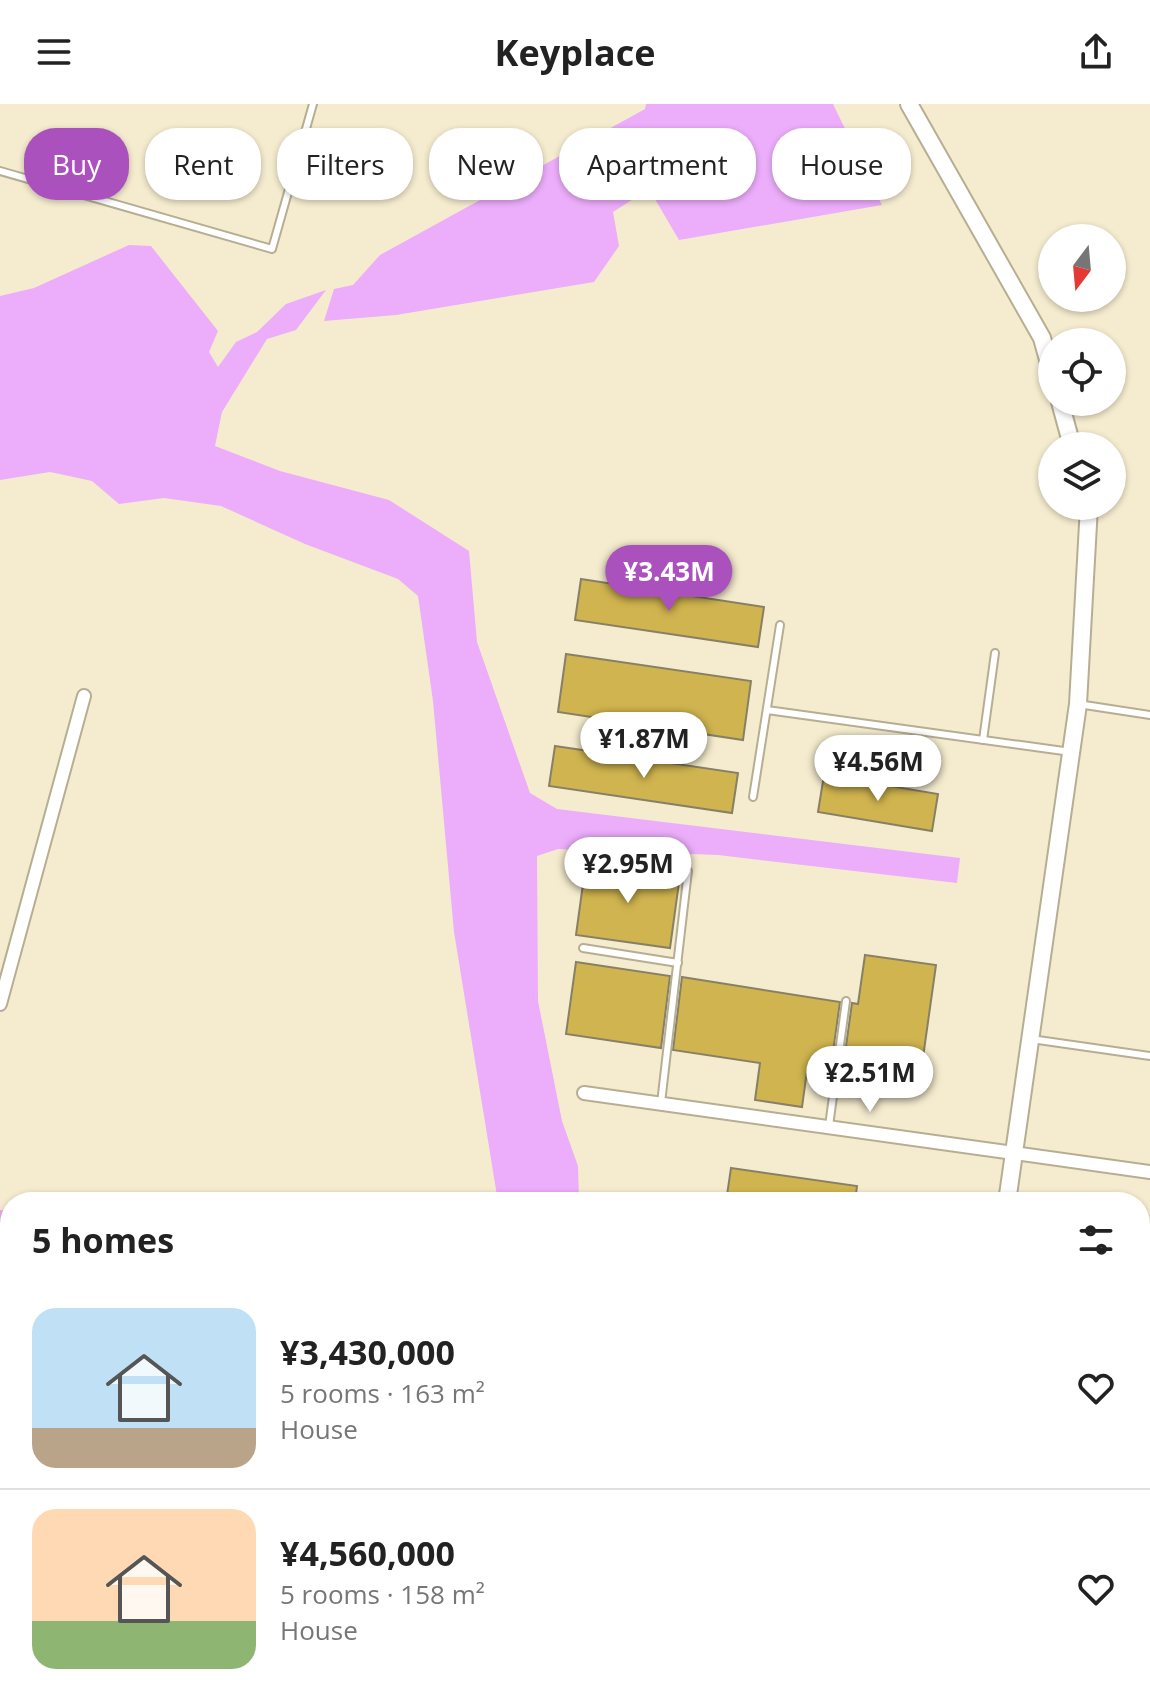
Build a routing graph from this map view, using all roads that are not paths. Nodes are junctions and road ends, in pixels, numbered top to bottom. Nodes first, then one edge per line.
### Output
1 (313, 104) edge
2 (909, 104) edge
3 (0, 171) edge
4 (1038, 331) edge
5 (1088, 520) edge
6 (780, 625) dead end
7 (995, 653) dead end
8 (84, 696) dead end
9 (1078, 704) junction
10 (767, 710) junction
11 (1150, 715) edge
12 (983, 740) junction
13 (1071, 752) junction
14 (753, 797) dead end
15 (688, 871) dead end
16 (583, 948) dead end
17 (678, 963) junction
18 (846, 1001) dead end
19 (0, 1004) edge
20 (1030, 1039) junction
21 (1150, 1056) edge
22 (584, 1093) dead end
23 (661, 1103) junction
24 (829, 1126) junction
25 (1014, 1151) junction
26 (1150, 1172) edge
27 (1008, 1192) edge

1 - 3 lane
2 - 4 street
5 - 9 street
6 - 10 lane
7 - 12 lane
8 - 19 street
9 - 11 lane
9 - 13 street
10 - 12 lane
10 - 14 lane
12 - 13 lane
13 - 20 street
15 - 17 lane
16 - 17 lane
17 - 23 lane
18 - 24 lane
20 - 21 lane
20 - 25 street
22 - 23 street
23 - 24 street
24 - 25 street
25 - 26 street
25 - 27 street

